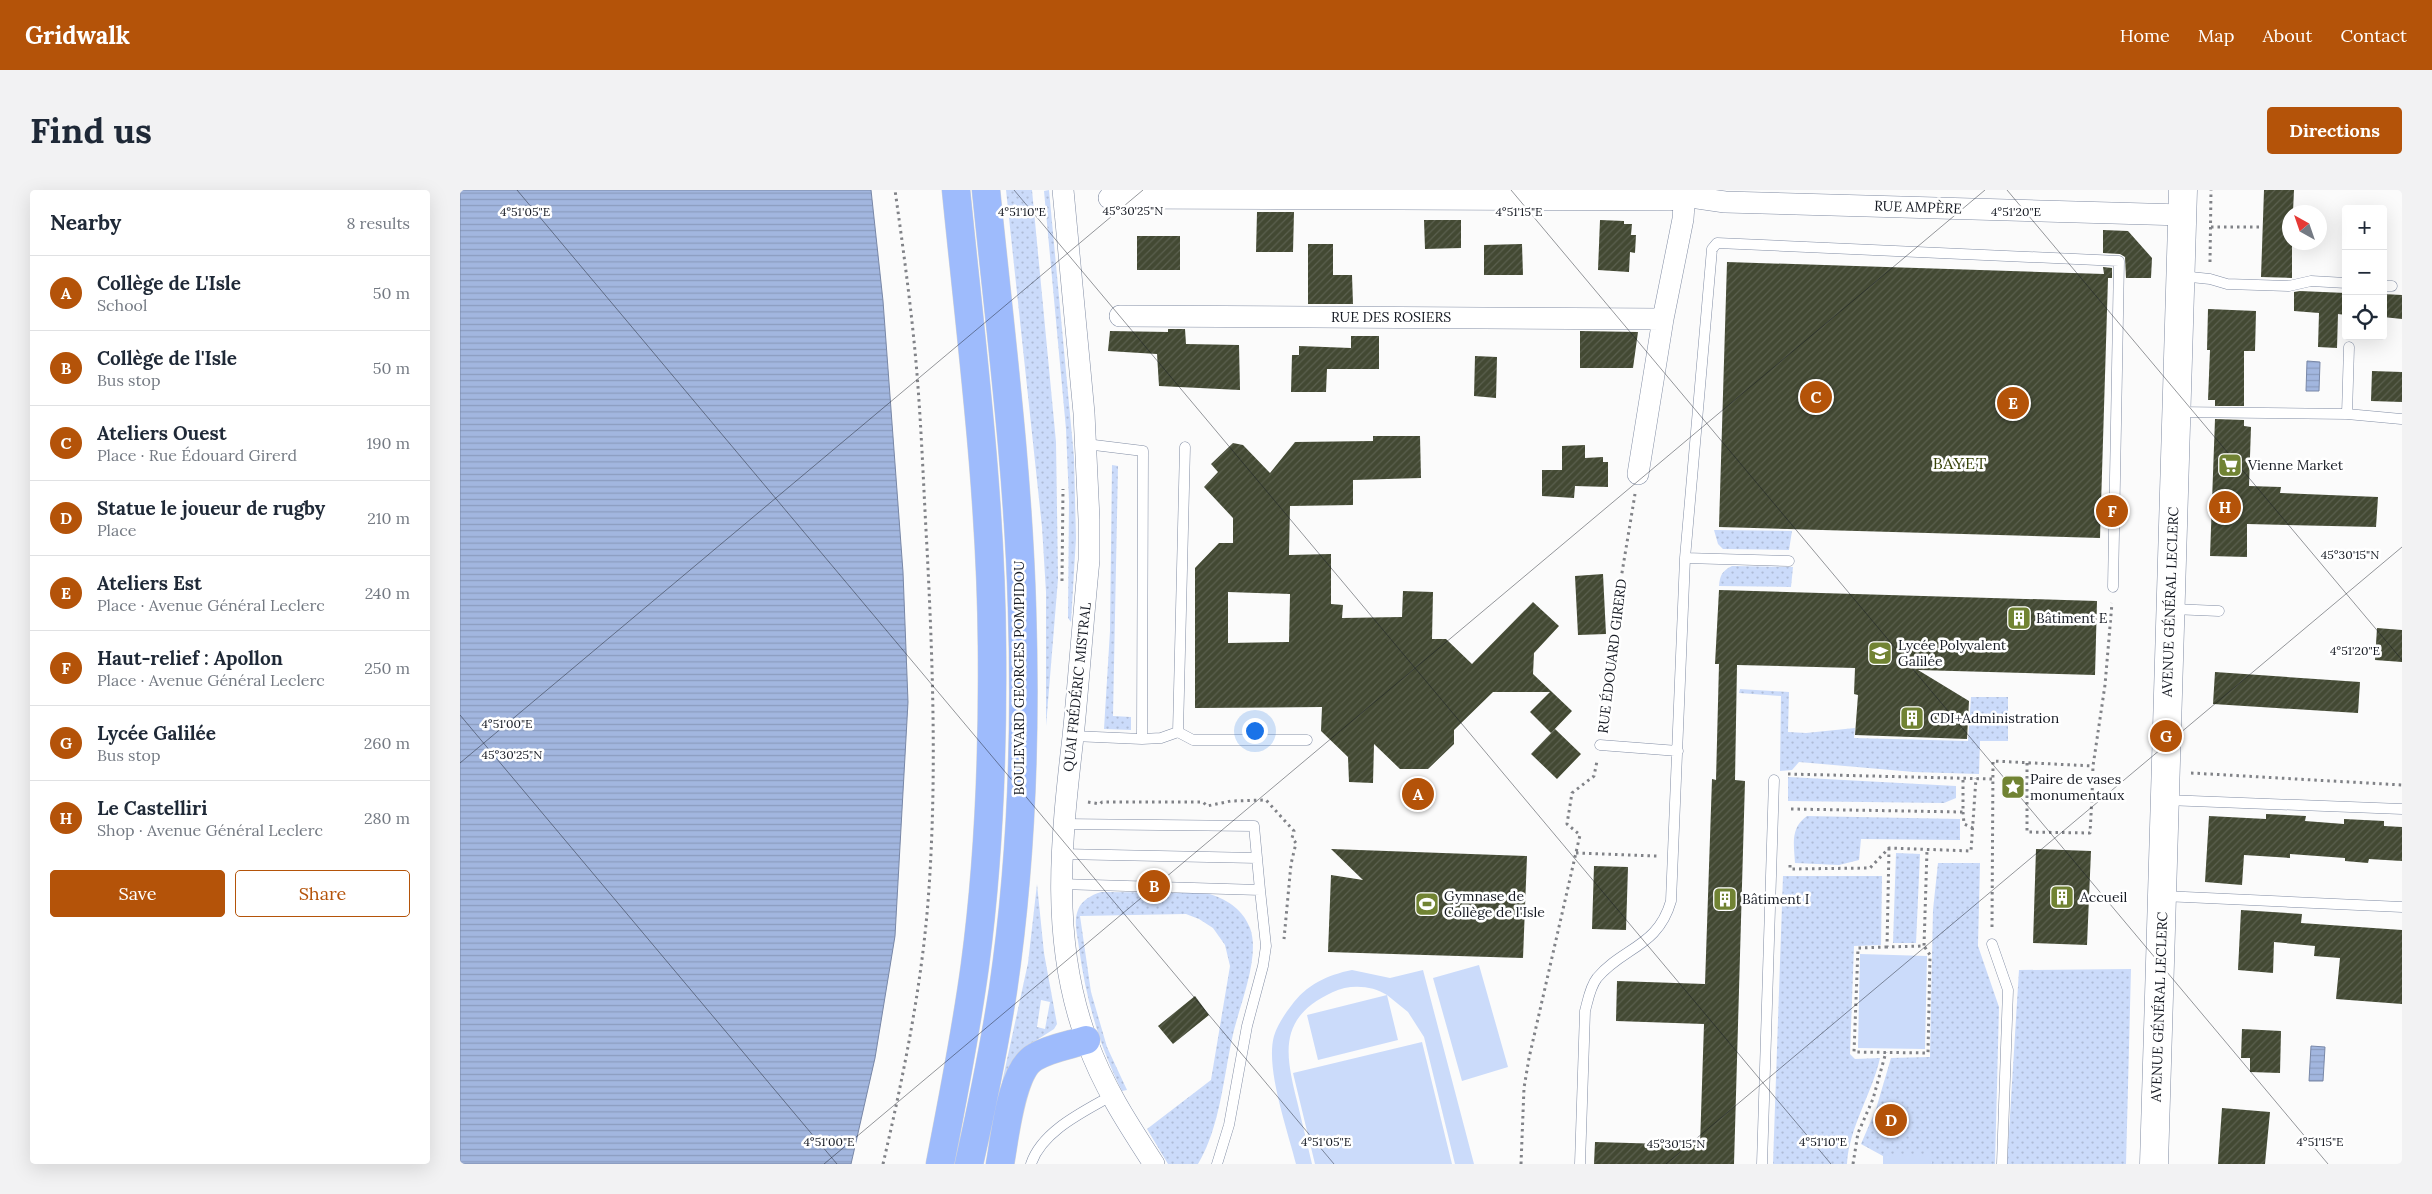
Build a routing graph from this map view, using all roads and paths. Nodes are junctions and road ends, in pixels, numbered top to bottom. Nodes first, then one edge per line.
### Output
1 (896, 190) edge
2 (956, 190) edge
3 (986, 190) edge
4 (1063, 190) edge
5 (2211, 190) edge
6 (1685, 193) edge
7 (1108, 198) dead end
8 (2183, 202) edge
9 (2211, 227) junction
10 (2260, 228) dead end
11 (2181, 276) junction
12 (2210, 279) junction
13 (2342, 283) edge
14 (1120, 316) dead end
15 (1663, 319) junction
16 (2349, 347) dead end
17 (2176, 412) junction
18 (2347, 414) junction
19 (2401, 419) edge
20 (1086, 444) junction
21 (1184, 447) dead end
22 (1638, 474) joint
23 (1063, 481) dead end
24 (1685, 558) junction
25 (1789, 561) dead end
26 (2113, 587) joint
27 (1062, 588) dead end
28 (2171, 608) junction
29 (2219, 611) dead end
30 (1178, 732) junction
31 (1073, 736) junction
32 (1142, 739) junction
33 (1307, 740) dead end
34 (1600, 744) junction
35 (1678, 751) junction
36 (2027, 763) junction
37 (2093, 766) junction
38 (2183, 771) dead end
39 (1963, 778) junction
40 (1976, 778) junction
41 (1992, 779) junction
42 (1774, 780) joint
43 (2402, 785) edge
44 (1087, 792) dead end
45 (2114, 796) dead end
46 (2092, 797) junction
47 (2165, 800) junction
48 (1207, 806) dead end
49 (2402, 809) edge
50 (1963, 812) junction
51 (1791, 817) dead end
52 (1063, 824) junction
53 (1973, 828) junction
54 (1889, 848) junction
55 (1927, 850) junction
56 (1576, 853) junction
57 (1061, 854) junction
58 (1673, 856) junction
59 (1257, 858) junction
60 (1790, 860) dead end
61 (1060, 884) junction
62 (1260, 890) junction
63 (2162, 896) junction
64 (2402, 907) edge
65 (1992, 944) joint
66 (1924, 946) junction
67 (1886, 947) junction
68 (1086, 1040) junction
69 (1886, 1052) junction
70 (1111, 1096) junction
71 (883, 1164) edge
72 (940, 1164) edge
73 (970, 1164) edge
74 (1000, 1164) edge
75 (1030, 1164) edge
76 (1154, 1164) edge
77 (1217, 1164) edge
78 (1521, 1164) edge
79 (1580, 1164) edge
80 (1762, 1164) edge
81 (1853, 1164) edge
82 (2002, 1164) edge
83 (2154, 1164) edge

1 - 71 path
2 - 72 main road, BOULEVARD GEORGES POMPIDOU
3 - 73 main road, BOULEVARD GEORGES POMPIDOU
4 - 20 street, QUAI FRÉDÉRIC MISTRAL
5 - 9 path
6 - 7 street, RUE AMPÈRE
6 - 8 street, RUE AMPÈRE
6 - 15 street
8 - 11 main road, AVENUE GÉNÉRAL LECLERC
9 - 10 path
9 - 12 path
11 - 12 lane
11 - 17 main road, AVENUE GÉNÉRAL LECLERC
12 - 13 lane
14 - 15 street, RUE DES ROSIERS
15 - 22 street
16 - 18 lane
17 - 18 lane
17 - 28 main road, AVENUE GÉNÉRAL LECLERC
18 - 19 lane
20 - 31 street, QUAI FRÉDÉRIC MISTRAL
20 - 32 lane
21 - 30 lane
22 - 34 path, RUE ÉDOUARD GIRERD
23 - 27 path
24 - 25 lane
24 - 26 lane
24 - 35 lane
26 - 37 path
28 - 29 lane
28 - 47 main road, AVENUE GÉNÉRAL LECLERC
30 - 32 lane
30 - 33 lane
31 - 32 lane
31 - 52 street, QUAI FRÉDÉRIC MISTRAL
34 - 35 lane
34 - 56 path, RUE ÉDOUARD GIRERD
35 - 58 lane
36 - 37 path
36 - 41 path
36 - 46 path
37 - 46 path
38 - 43 path
39 - 40 path
39 - 42 path
39 - 50 path
40 - 41 path
40 - 53 path
41 - 65 path
42 - 80 lane
44 - 48 path
45 - 46 path
47 - 49 lane
47 - 63 main road, AVENUE GÉNÉRAL LECLERC
50 - 51 path
50 - 53 path
52 - 57 street, QUAI FRÉDÉRIC MISTRAL
52 - 59 lane
53 - 55 path
54 - 55 path
54 - 60 path
54 - 67 path
55 - 66 path
56 - 58 path
56 - 78 path, RUE ÉDOUARD GIRERD
57 - 59 lane
57 - 61 street, QUAI FRÉDÉRIC MISTRAL
58 - 79 lane
59 - 62 lane
61 - 62 lane
61 - 68 street, QUAI FRÉDÉRIC MISTRAL
62 - 77 lane
63 - 64 lane
63 - 83 main road, AVENUE GÉNÉRAL LECLERC
65 - 82 lane
66 - 67 path
66 - 69 path
67 - 69 path
68 - 70 street, QUAI FRÉDÉRIC MISTRAL
68 - 74 main road
69 - 81 path
70 - 75 lane
70 - 76 street, QUAI FRÉDÉRIC MISTRAL

